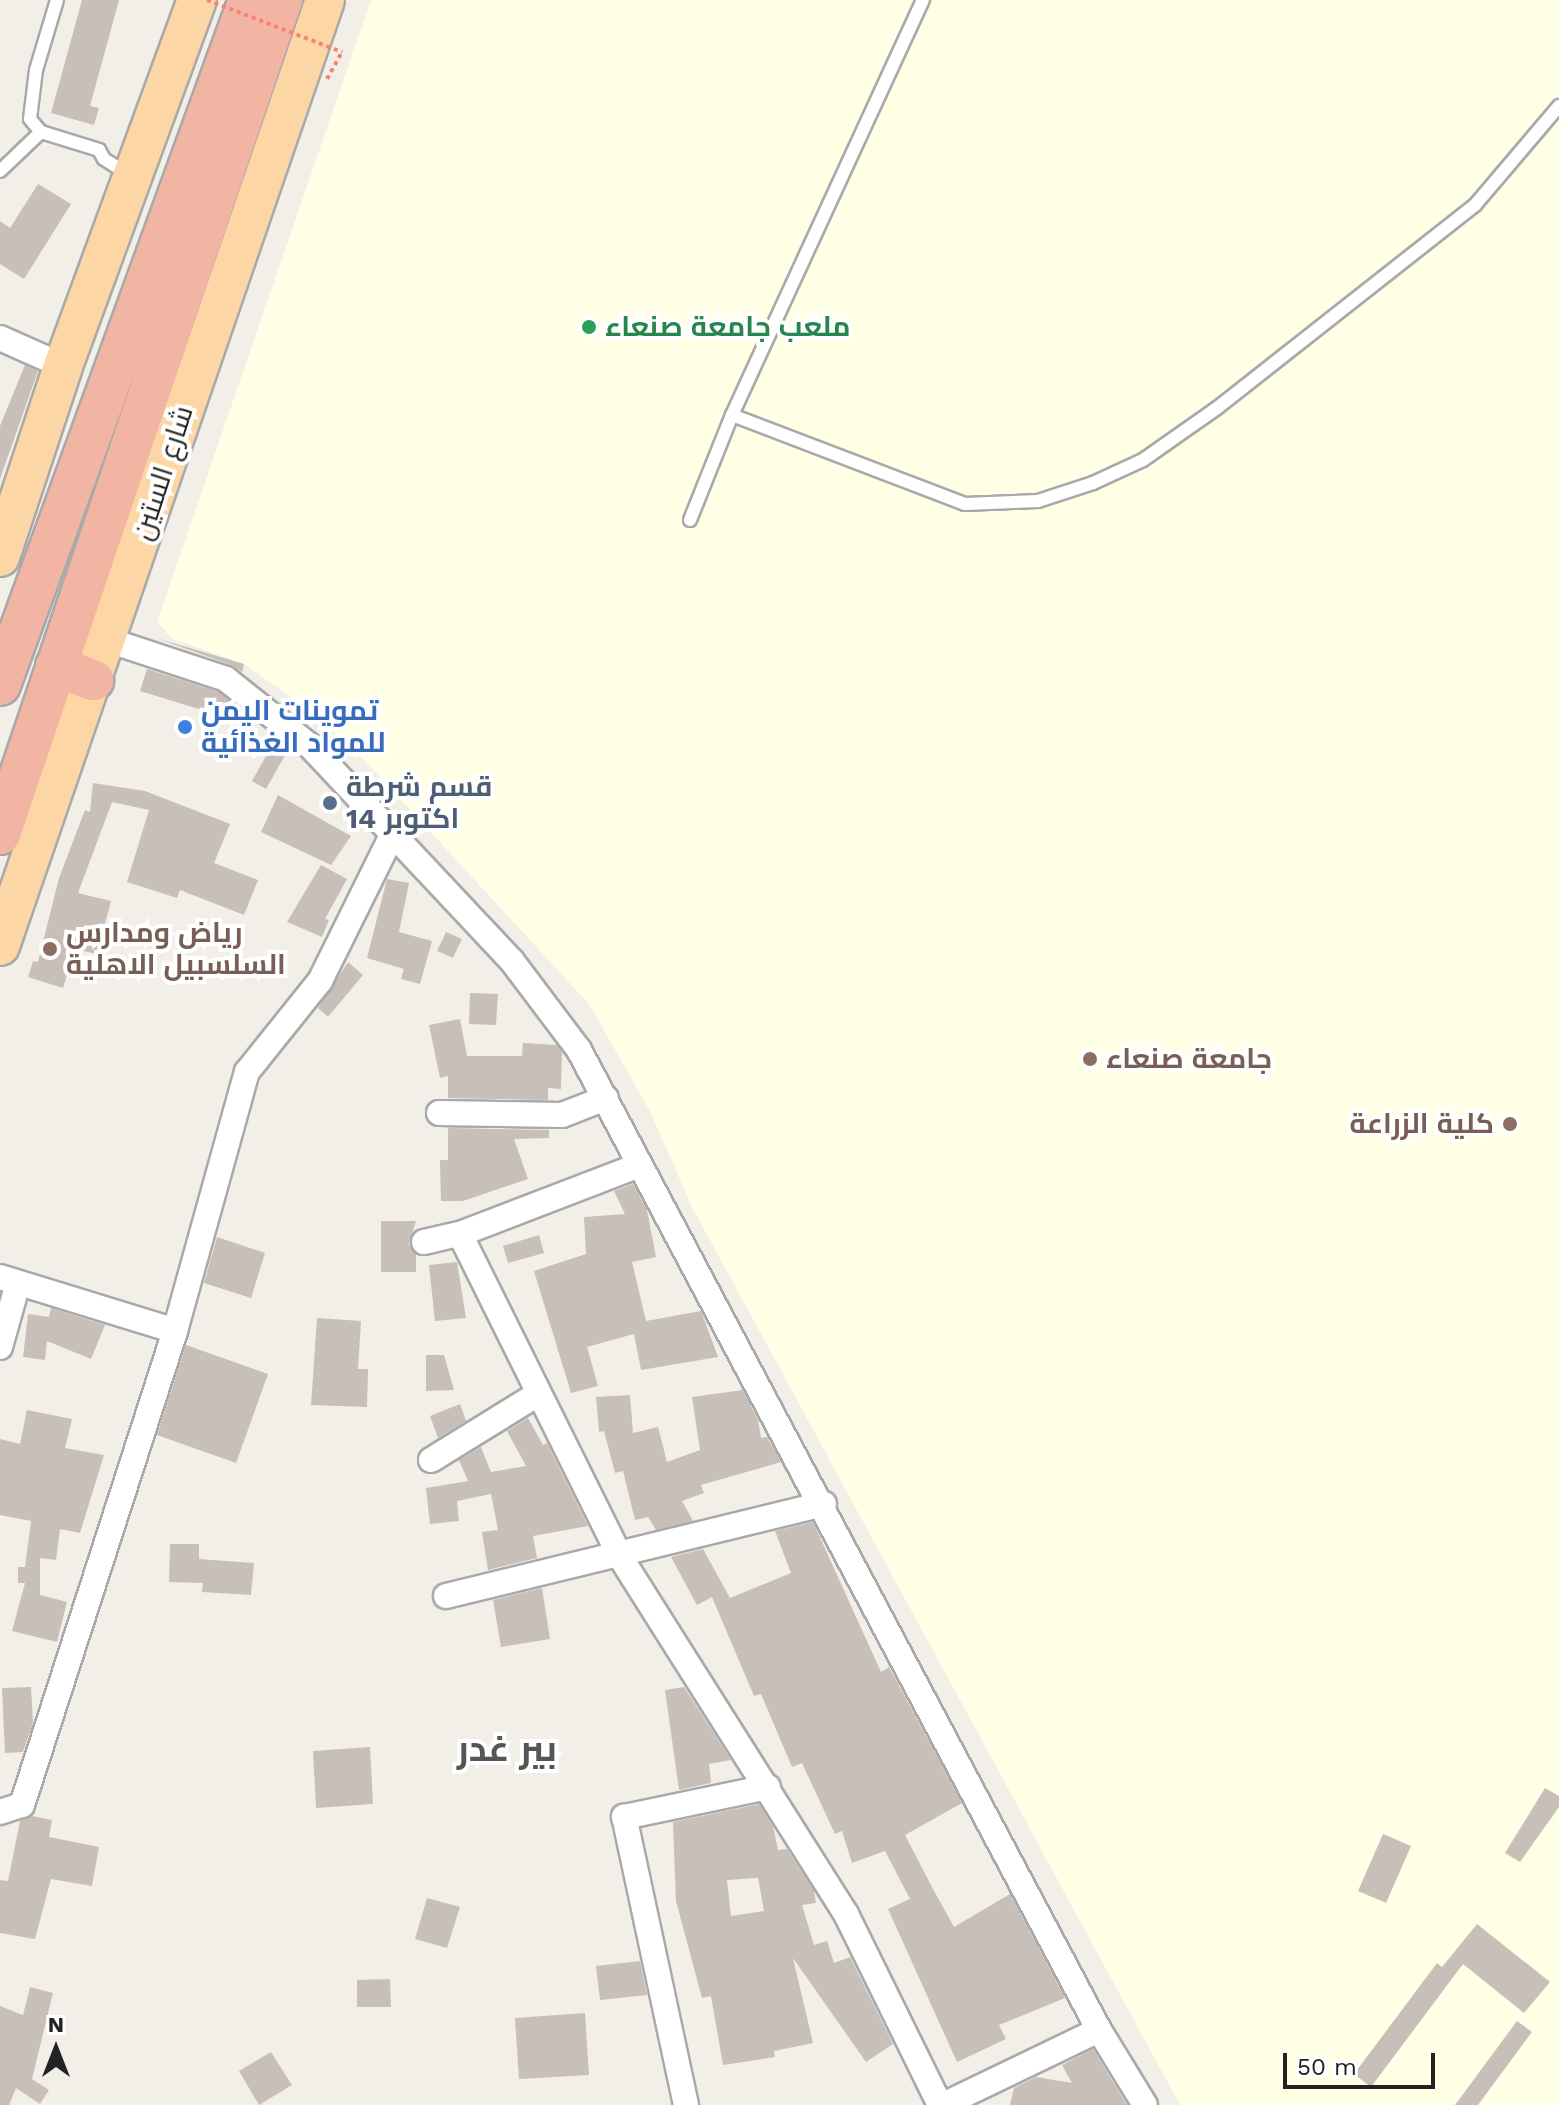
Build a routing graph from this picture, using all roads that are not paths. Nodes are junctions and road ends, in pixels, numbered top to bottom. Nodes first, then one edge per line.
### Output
1 (57, 0) edge
2 (197, 0) edge
3 (249, 0) edge
4 (282, 0) edge
5 (325, 0) edge
6 (923, 0) edge
7 (1559, 106) edge
8 (41, 132) junction
9 (0, 171) edge
10 (133, 176) junction
11 (0, 338) edge
12 (63, 366) junction
13 (732, 415) junction
14 (690, 520) dead end
15 (0, 557) edge
16 (11, 619) edge
17 (108, 640) junction
18 (75, 673) junction
19 (0, 685) edge
20 (0, 834) edge
21 (392, 835) junction
22 (0, 946) edge
23 (606, 1098) junction
24 (439, 1113) dead end
25 (637, 1166) junction
26 (460, 1234) junction
27 (424, 1242) dead end
28 (9, 1280) edge
29 (175, 1331) junction
30 (0, 1347) edge
31 (538, 1394) junction
32 (431, 1460) dead end
33 (824, 1504) junction
34 (619, 1555) junction
35 (446, 1596) dead end
36 (768, 1787) junction
37 (0, 1811) edge
38 (1099, 2030) junction
39 (686, 2105) edge
40 (942, 2105) edge
41 (1145, 2105) edge

1 - 8 lane
2 - 10 main road
3 - 16 highway
4 - 18 highway, شارع الستين
5 - 17 main road, شارع الستين
6 - 13 lane
7 - 13 lane
8 - 9 lane
8 - 10 lane
10 - 12 main road
11 - 12 street
12 - 15 main road
13 - 14 lane
16 - 19 highway
17 - 18 main road, شارع الستين
17 - 21 street
18 - 20 highway, شارع الستين
18 - 22 main road, شارع الستين
21 - 23 street
21 - 29 street
23 - 24 street
23 - 25 street
25 - 26 street
25 - 33 street
26 - 27 street
26 - 31 street
28 - 29 street
28 - 30 street
29 - 37 street
31 - 32 street
31 - 34 street
33 - 34 street
33 - 38 street
34 - 35 street
34 - 36 street
36 - 39 street
36 - 40 street
38 - 40 street
38 - 41 street

